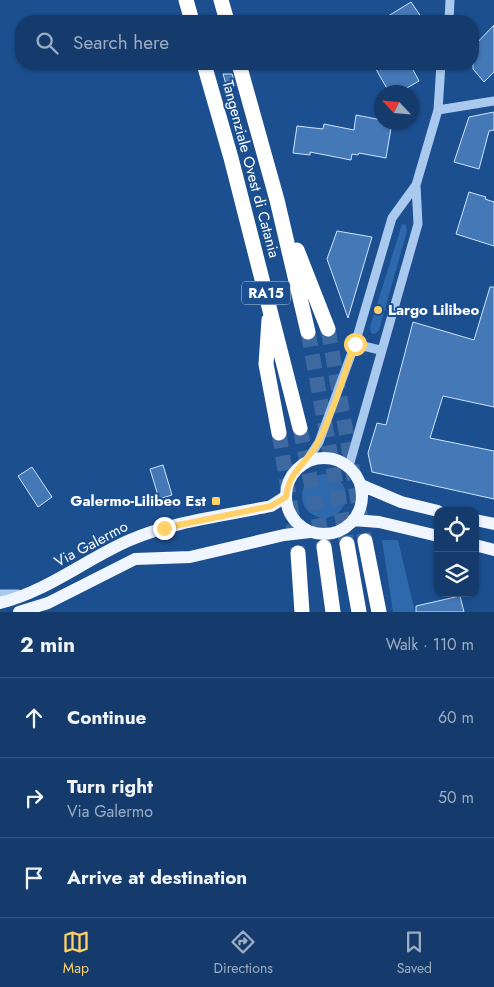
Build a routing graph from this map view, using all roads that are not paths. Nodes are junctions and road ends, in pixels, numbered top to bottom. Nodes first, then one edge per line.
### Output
1 (186, 0) edge
2 (221, 0) edge
3 (449, 0) edge
4 (190, 15) edge
5 (225, 15) edge
6 (449, 15) edge
7 (206, 70) edge
8 (241, 70) edge
9 (441, 70) edge
10 (494, 100) edge
11 (438, 110) junction
12 (416, 185) junction
13 (277, 200) junction
14 (270, 306) junction
15 (328, 329) tunnel mouth
16 (308, 332) tunnel mouth
17 (355, 344) junction
18 (380, 350) junction
19 (300, 428) tunnel mouth
20 (279, 433) tunnel mouth
21 (306, 462) junction
22 (348, 466) junction
23 (361, 485) junction
24 (286, 497) junction
25 (434, 510) edge
26 (353, 520) junction
27 (479, 521) edge
28 (494, 524) edge
29 (310, 532) junction
30 (434, 535) edge
31 (365, 541) tunnel mouth
32 (347, 544) tunnel mouth
33 (479, 546) edge
34 (324, 547) tunnel mouth
35 (494, 550) edge
36 (298, 553) tunnel mouth
37 (0, 594) edge
38 (26, 594) junction
39 (0, 603) edge
40 (19, 612) edge
41 (302, 612) edge
42 (333, 612) edge
43 (359, 612) edge
44 (379, 612) edge

1 - 4 highway
2 - 5 highway
3 - 6 street
7 - 14 highway, Tangenziale Ovest di Catania / RA15
8 - 13 highway, Tangenziale Ovest di Catania / RA15
9 - 11 street
10 - 11 street
11 - 12 street
12 - 17 street
12 - 18 street
13 - 15 highway
13 - 16 highway, Tangenziale Ovest di Catania / RA15
14 - 19 highway, Tangenziale Ovest di Catania / RA15
14 - 20 highway
17 - 18 street
17 - 21 street
18 - 22 street
21 - 22 main road
21 - 24 main road
22 - 23 main road
23 - 25 main road
23 - 26 main road
24 - 29 main road
24 - 38 main road, Via Galermo
26 - 29 main road
26 - 30 main road
27 - 28 main road
29 - 40 main road
31 - 44 highway
32 - 43 highway
33 - 35 main road
34 - 42 highway
36 - 41 highway
37 - 38 street
38 - 39 main road, Via Galermo

